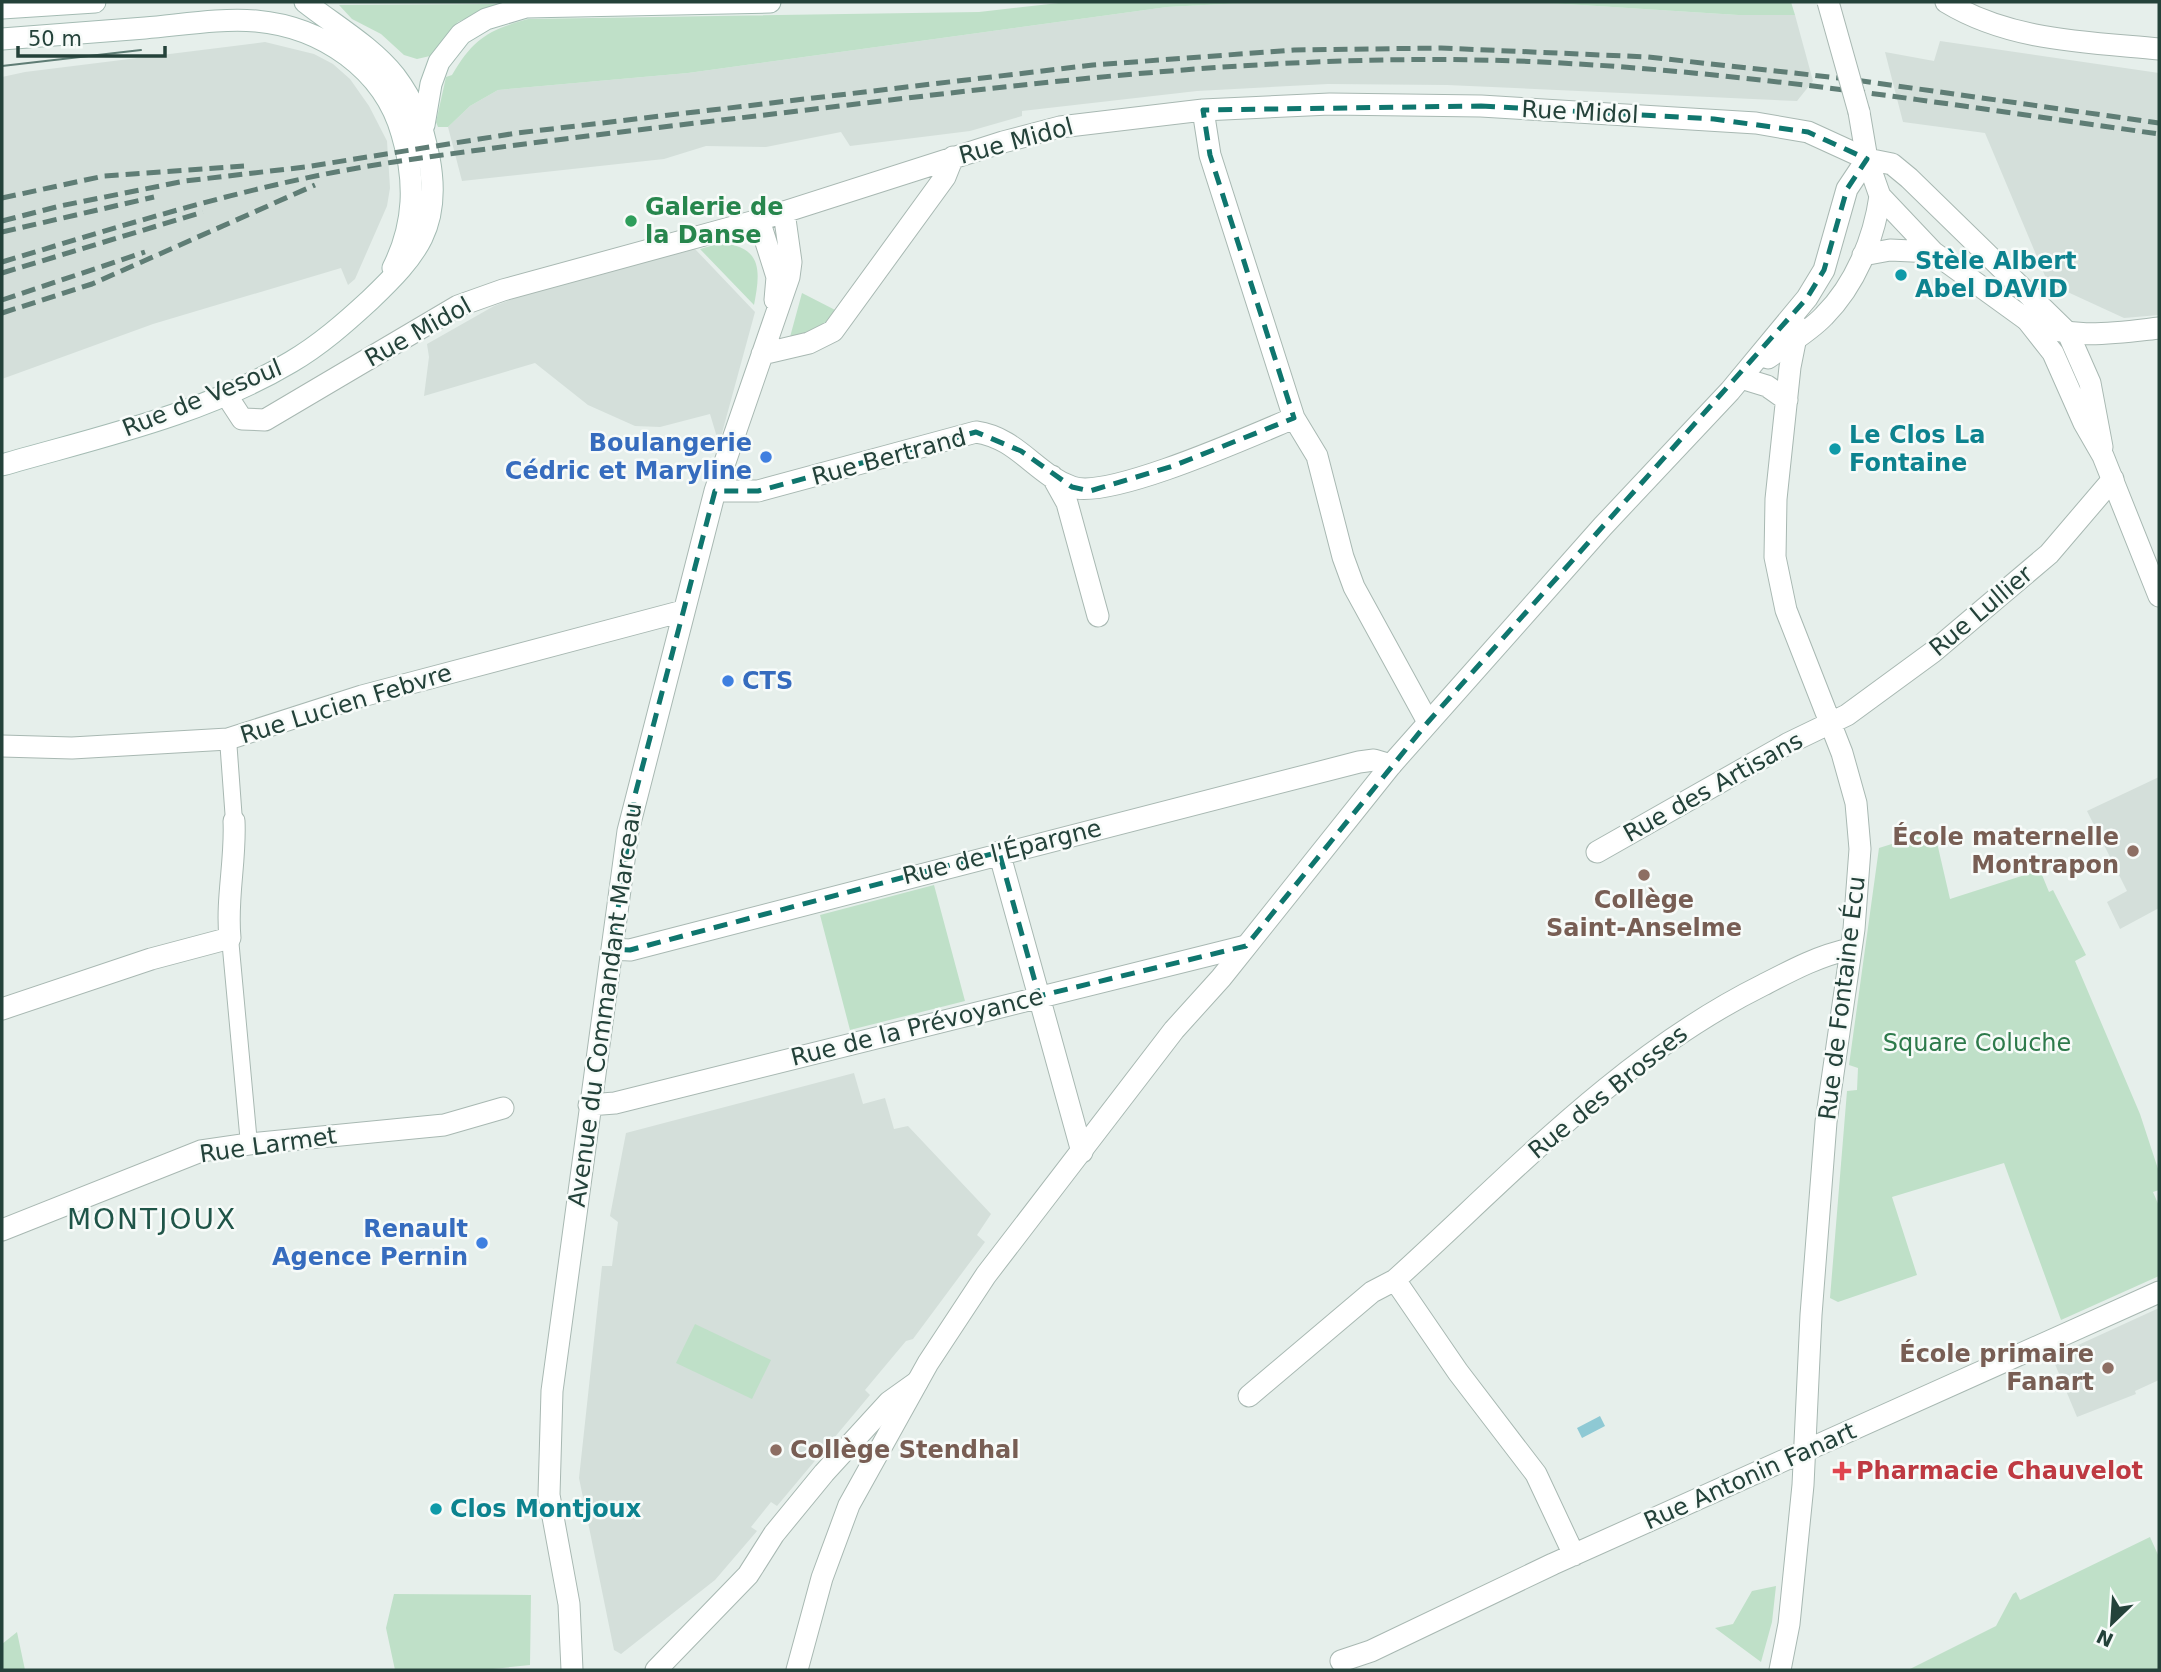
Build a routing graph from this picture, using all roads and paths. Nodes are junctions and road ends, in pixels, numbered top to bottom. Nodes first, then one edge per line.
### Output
1 (95, 2) edge
2 (305, 2) edge
3 (770, 2) edge
4 (1828, 2) edge
5 (1946, 2) edge
6 (2, 8) edge
7 (234, 12) edge
8 (2, 39) edge
9 (2159, 49) edge
10 (1203, 110) junction
11 (424, 125) junction
12 (953, 158) junction
13 (1867, 159) junction
14 (1880, 196) junction
15 (784, 212) junction
16 (760, 220) junction
17 (1933, 252) junction
18 (1863, 255) junction
19 (381, 289) junction
20 (1807, 298) junction
21 (2028, 320) junction
22 (773, 321) junction
23 (2159, 328) edge
24 (2068, 333) junction
25 (1794, 338) junction
26 (762, 354) junction
27 (1741, 378) junction
28 (225, 393) junction
29 (1787, 400) junction
30 (1294, 418) junction
31 (2103, 456) junction
32 (2, 465) edge
33 (1052, 476) junction
34 (2113, 478) junction
35 (715, 491) junction
36 (2159, 596) edge
37 (683, 611) junction
38 (1098, 616) dead end
39 (1428, 722) junction
40 (1831, 723) junction
41 (228, 739) junction
42 (2, 746) edge
43 (1391, 765) junction
44 (234, 821) joint
45 (999, 852) junction
46 (1597, 852) dead end
47 (230, 938) junction
48 (1246, 946) junction
49 (612, 949) junction
50 (1850, 949) junction
51 (1040, 996) junction
52 (2, 1009) edge
53 (589, 1105) junction
54 (503, 1108) dead end
55 (249, 1144) junction
56 (1082, 1152) junction
57 (2, 1230) edge
58 (1395, 1280) junction
59 (2159, 1292) edge
60 (917, 1382) junction
61 (1249, 1396) dead end
62 (1805, 1450) junction
63 (1574, 1555) junction
64 (1341, 1661) dead end
65 (572, 1670) edge
66 (656, 1670) edge
67 (797, 1670) edge
68 (1780, 1670) edge

1 - 6 street
2 - 11 street, Rue de Vesoul
3 - 11 street
4 - 13 street, bridge
5 - 9 street
7 - 8 street, Rue de Vesoul
7 - 19 street, Rue de Vesoul
10 - 12 street, Rue Midol
10 - 13 street, Rue Midol
10 - 30 street
11 - 19 street, Rue de Vesoul
12 - 15 street, Rue Midol
12 - 26 street
13 - 14 street
13 - 20 street
13 - 24 street, Rue Midol
14 - 17 street
14 - 18 street
15 - 16 street, Rue Midol
15 - 22 street, Avenue du Commandant Marceau
16 - 22 street, Avenue du Commandant Marceau
16 - 28 street, Rue Midol
17 - 18 street
17 - 21 street
18 - 25 street
19 - 28 street, Rue de Vesoul
20 - 25 street, Rue de Fontaine Écu
20 - 27 street
21 - 24 street
21 - 31 street
22 - 26 street, Avenue du Commandant Marceau
23 - 24 street
24 - 31 street
25 - 27 street
25 - 29 street, Rue de Fontaine Écu
26 - 35 street, Avenue du Commandant Marceau
27 - 29 street
27 - 39 street
28 - 32 street, Rue de Vesoul
29 - 40 street, Rue de Fontaine Écu
30 - 33 street, Rue Bertrand
30 - 39 street
31 - 34 street
33 - 35 street, Rue Bertrand
33 - 38 street, Rue Bertrand
34 - 36 street
34 - 40 street, Rue Lullier
35 - 37 street, Avenue du Commandant Marceau
37 - 41 street, Rue Lucien Febvre
37 - 49 street, Avenue du Commandant Marceau
39 - 43 street
40 - 46 street, Rue des Artisans
40 - 50 street, Rue de Fontaine Écu
41 - 42 street, Rue Lucien Febvre
41 - 44 street
43 - 45 street, Rue de l'Épargne
43 - 48 street
44 - 47 street
45 - 49 street, Rue de l'Épargne
45 - 51 street
47 - 52 street
47 - 55 street
48 - 51 street, Rue de la Prévoyance
48 - 56 street
49 - 53 street, Avenue du Commandant Marceau
50 - 58 street, Rue des Brosses
50 - 62 street, Rue de Fontaine Écu
51 - 53 street, Rue de la Prévoyance
51 - 56 street
53 - 65 street, Avenue du Commandant Marceau
54 - 55 street, Rue Larmet
55 - 57 street, Rue Larmet
56 - 60 street
58 - 61 street, Rue des Brosses
58 - 63 street
59 - 62 street, Rue Antonin Fanart
60 - 66 street
60 - 67 street
62 - 63 street, Rue Antonin Fanart
62 - 68 street, Rue de Fontaine Écu
63 - 64 street, Rue Antonin Fanart

